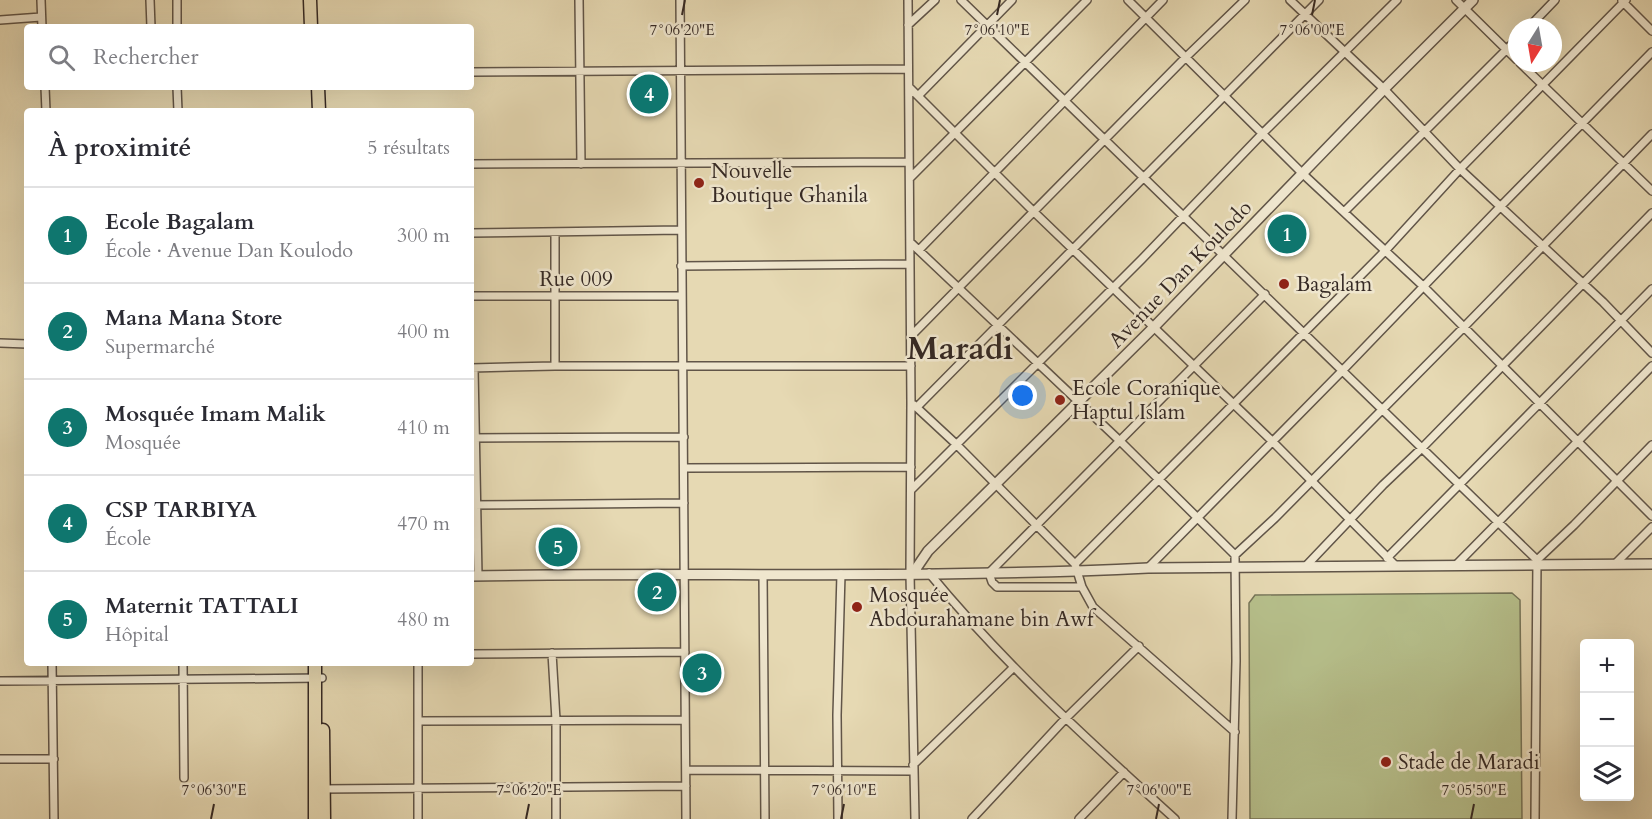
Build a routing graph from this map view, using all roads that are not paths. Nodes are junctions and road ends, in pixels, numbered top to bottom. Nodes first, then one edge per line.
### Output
1 (41, 0) edge
2 (150, 0) edge
3 (177, 0) edge
4 (310, 0) edge
5 (317, 0) edge
6 (579, 0) edge
7 (680, 0) edge
8 (908, 0) edge
9 (934, 0) edge
10 (961, 0) edge
11 (1012, 0) edge
12 (1088, 0) edge
13 (1128, 0) edge
14 (1163, 0) edge
15 (1245, 0) edge
16 (1290, 0) edge
17 (1319, 0) edge
18 (1397, 0) edge
19 (1456, 0) edge
20 (1473, 0) edge
21 (1555, 0) edge
22 (1623, 1) edge
23 (1465, 9) junction
24 (1305, 15) junction
25 (41, 17) junction
26 (1146, 18) junction
27 (1537, 18) edge
28 (0, 20) edge
29 (42, 24) edge
30 (151, 24) edge
31 (177, 24) edge
32 (311, 24) edge
33 (318, 24) edge
34 (908, 25) junction
35 (987, 25) junction
36 (1652, 31) edge
37 (1506, 49) joint
38 (1346, 52) junction
39 (1652, 52) edge
40 (1185, 58) junction
41 (1026, 62) junction
42 (908, 69) junction
43 (474, 72) edge
44 (580, 72) junction
45 (680, 72) junction
46 (1529, 72) edge
47 (1542, 85) junction
48 (909, 87) junction
49 (1384, 89) junction
50 (45, 90) edge
51 (177, 90) edge
52 (311, 90) edge
53 (318, 90) edge
54 (918, 96) junction
55 (1224, 96) junction
56 (1066, 101) junction
57 (46, 108) edge
58 (178, 108) edge
59 (311, 108) edge
60 (319, 108) edge
61 (1582, 124) junction
62 (1424, 132) junction
63 (955, 134) junction
64 (1262, 134) junction
65 (1652, 134) edge
66 (1105, 140) junction
67 (909, 162) junction
68 (1624, 163) junction
69 (474, 164) edge
70 (581, 164) junction
71 (681, 164) junction
72 (1460, 169) junction
73 (995, 173) junction
74 (1303, 174) junction
75 (1144, 177) junction
76 (910, 178) junction
77 (1652, 191) edge
78 (1500, 207) junction
79 (1034, 211) junction
80 (1344, 212) junction
81 (1652, 213) edge
82 (1184, 214) junction
83 (681, 230) junction
84 (555, 232) junction
85 (474, 233) edge
86 (910, 242) junction
87 (1543, 246) junction
88 (1073, 249) junction
89 (919, 250) junction
90 (1386, 250) junction
91 (1225, 255) junction
92 (910, 264) junction
93 (681, 266) junction
94 (1583, 283) junction
95 (1423, 286) junction
96 (1114, 287) junction
97 (957, 288) junction
98 (1652, 289) edge
99 (1265, 294) junction
100 (474, 296) edge
101 (556, 296) junction
102 (682, 296) junction
103 (1621, 320) junction
104 (998, 326) junction
105 (1154, 327) junction
106 (1464, 327) junction
107 (1304, 332) junction
108 (911, 336) junction
109 (0, 343) edge
110 (24, 344) edge
111 (1652, 353) edge
112 (1038, 362) junction
113 (1501, 365) junction
114 (555, 366) junction
115 (683, 366) junction
116 (911, 366) junction
117 (1652, 366) edge
118 (1195, 367) junction
119 (474, 369) edge
120 (1342, 371) junction
121 (1079, 402) junction
122 (1233, 402) junction
123 (1540, 404) junction
124 (914, 405) junction
125 (1382, 409) junction
126 (684, 437) junction
127 (474, 438) edge
128 (1272, 441) junction
129 (1577, 441) junction
130 (1121, 442) junction
131 (956, 444) junction
132 (1652, 445) edge
133 (1422, 448) junction
134 (911, 467) junction
135 (684, 468) junction
136 (1158, 479) junction
137 (1311, 481) junction
138 (1617, 482) junction
139 (996, 485) junction
140 (1459, 486) junction
141 (912, 489) junction
142 (684, 502) junction
143 (474, 506) edge
144 (1652, 516) edge
145 (1197, 517) junction
146 (1349, 520) junction
147 (1498, 522) junction
148 (1035, 524) junction
149 (1652, 527) edge
150 (1235, 555) junction
151 (1391, 561) junction
152 (1536, 562) junction
153 (1457, 564) junction
154 (1615, 564) junction
155 (1652, 564) edge
156 (1076, 567) junction
157 (1236, 567) junction
158 (1305, 567) junction
159 (1148, 568) junction
160 (929, 573) junction
161 (989, 573) junction
162 (841, 574) junction
163 (912, 574) junction
164 (685, 575) junction
165 (763, 575) junction
166 (474, 576) edge
167 (1082, 587) junction
168 (1140, 646) junction
169 (685, 652) junction
170 (552, 653) junction
171 (474, 654) edge
172 (52, 666) edge
173 (183, 666) edge
174 (316, 666) edge
175 (321, 666) edge
176 (418, 666) edge
177 (1014, 667) junction
178 (319, 678) junction
179 (183, 680) junction
180 (0, 681) edge
181 (52, 681) junction
182 (556, 720) junction
183 (685, 720) junction
184 (1065, 720) junction
185 (418, 721) junction
186 (1235, 732) junction
187 (0, 759) edge
188 (54, 759) junction
189 (913, 768) junction
190 (686, 770) junction
191 (765, 771) junction
192 (837, 772) junction
193 (1124, 772) junction
194 (184, 778) dead end
195 (556, 785) junction
196 (686, 786) junction
197 (418, 788) junction
198 (319, 789) junction
199 (54, 819) edge
200 (315, 819) edge
201 (324, 819) edge
202 (418, 819) edge
203 (556, 819) edge
204 (686, 819) edge
205 (765, 819) edge
206 (838, 819) edge
207 (915, 819) edge
208 (972, 819) edge
209 (1079, 819) edge
210 (1175, 819) edge
211 (1232, 819) edge
212 (1535, 819) edge

1 - 25 street
2 - 30 street
3 - 31 street
4 - 32 highway
5 - 33 highway
6 - 44 street
7 - 45 street
8 - 34 street
9 - 34 street
10 - 35 street
11 - 35 street
12 - 41 street
13 - 26 street
14 - 26 street
15 - 40 street
16 - 24 street
17 - 24 street
18 - 38 street
19 - 23 street
20 - 23 street, Avenue Dan Koulodo
21 - 27 street
22 - 36 street
22 - 47 street
23 - 37 street
23 - 49 street, Avenue Dan Koulodo
24 - 38 street
24 - 55 street
25 - 28 street
25 - 29 street
26 - 40 street
26 - 56 street
34 - 42 street
35 - 41 street
35 - 54 street
37 - 62 street
38 - 49 street
38 - 64 street
39 - 61 street
40 - 55 street
40 - 66 street
41 - 56 street
41 - 63 street
42 - 45 street
42 - 48 street
43 - 44 street
44 - 45 street
44 - 70 street
45 - 71 street
46 - 47 street
47 - 61 street
47 - 72 street
48 - 54 street
48 - 67 street
49 - 62 street
49 - 74 street, Avenue Dan Koulodo
50 - 57 street
51 - 58 street
52 - 59 highway
53 - 60 highway
54 - 63 street
55 - 64 street
55 - 75 street
56 - 66 street
56 - 73 street
61 - 68 street
61 - 78 street
62 - 72 street
62 - 80 street
63 - 73 street
63 - 76 street
64 - 74 street
64 - 82 street
65 - 68 street
66 - 75 street
66 - 79 street
67 - 71 street
67 - 76 street
68 - 77 street
68 - 87 street
69 - 70 street
70 - 71 street
71 - 83 street
72 - 78 street
72 - 90 street
73 - 79 street
73 - 89 street
74 - 80 street
74 - 91 street, Avenue Dan Koulodo
75 - 82 street
75 - 88 street
76 - 86 street
78 - 87 street
78 - 95 street
79 - 88 street
79 - 97 street
80 - 90 street
81 - 94 street
82 - 91 street
82 - 96 street
83 - 84 street
83 - 93 street
84 - 85 street
84 - 101 street
86 - 89 street
86 - 92 street
87 - 94 street
87 - 106 street
88 - 96 street
88 - 104 street
89 - 97 street
90 - 95 street
90 - 107 street
91 - 99 street
91 - 105 street, Avenue Dan Koulodo
92 - 93 street
92 - 108 street
93 - 102 street
94 - 103 street
94 - 113 street
95 - 106 street
95 - 120 street
96 - 105 street
96 - 112 street
97 - 104 street
97 - 108 street
98 - 103 street
99 - 107 street
99 - 118 street
100 - 101 street, Rue 009
101 - 102 street, Rue 009
101 - 114 street
102 - 115 street
103 - 111 street
103 - 123 street
104 - 112 street
104 - 124 street
105 - 118 street
105 - 121 street, Avenue Dan Koulodo
106 - 113 street
106 - 125 street
107 - 120 street
107 - 122 street
108 - 116 street
109 - 110 street
112 - 121 street
112 - 131 street
113 - 123 street
113 - 133 street
114 - 115 street
114 - 119 street
115 - 116 street
115 - 126 street
116 - 124 street
117 - 129 street
118 - 122 street
118 - 130 street
120 - 125 street
120 - 128 street
121 - 130 street
121 - 139 street, Avenue Dan Koulodo
122 - 128 street
122 - 136 street
123 - 129 street
123 - 140 street
124 - 131 street
124 - 134 street
125 - 133 street
125 - 137 street
126 - 127 street
126 - 135 street
128 - 137 street
128 - 145 street
129 - 138 street
129 - 147 street
130 - 136 street
130 - 148 street
131 - 139 street
131 - 141 street
132 - 138 street
133 - 140 street
133 - 146 street
134 - 135 street
134 - 141 street
135 - 142 street
136 - 145 street
136 - 156 street
137 - 146 street
137 - 150 street
138 - 144 street
138 - 152 street
139 - 148 street
139 - 163 street, Avenue Dan Koulodo
140 - 147 street
140 - 151 street
141 - 163 street
142 - 143 street
142 - 164 street
145 - 150 street
145 - 159 street
146 - 151 street
146 - 158 street
147 - 152 street
147 - 153 street
148 - 156 street
148 - 161 street
149 - 154 street
150 - 157 street
151 - 153 street
151 - 158 street
152 - 153 street
152 - 154 street
152 - 212 street
154 - 155 street
156 - 159 street
156 - 161 street
156 - 167 street
157 - 158 street
157 - 159 street
157 - 186 street
160 - 161 street
160 - 163 street
160 - 177 street
161 - 167 street
162 - 163 street
162 - 165 street
162 - 192 street
163 - 189 street
164 - 165 street
164 - 166 street
164 - 169 street
165 - 191 street
167 - 168 street
168 - 184 street
168 - 186 street
169 - 170 street
169 - 183 street
170 - 171 street
170 - 182 street
172 - 181 street
173 - 179 street
174 - 178 highway
175 - 178 highway
176 - 185 street
177 - 184 street
177 - 189 street
178 - 179 street
178 - 198 highway
179 - 181 street
179 - 194 street
180 - 181 street
181 - 188 street
182 - 183 street
182 - 185 street
182 - 195 street
183 - 190 street
184 - 193 street
184 - 208 street
185 - 197 street
186 - 211 street
187 - 188 street
188 - 199 street
189 - 192 street
189 - 207 street
190 - 191 street
190 - 196 street
191 - 192 street
191 - 205 street
192 - 206 street
193 - 209 street
193 - 210 street
195 - 196 street
195 - 197 street
195 - 203 street
196 - 204 street
197 - 198 street
197 - 202 street
198 - 200 highway
198 - 201 highway

